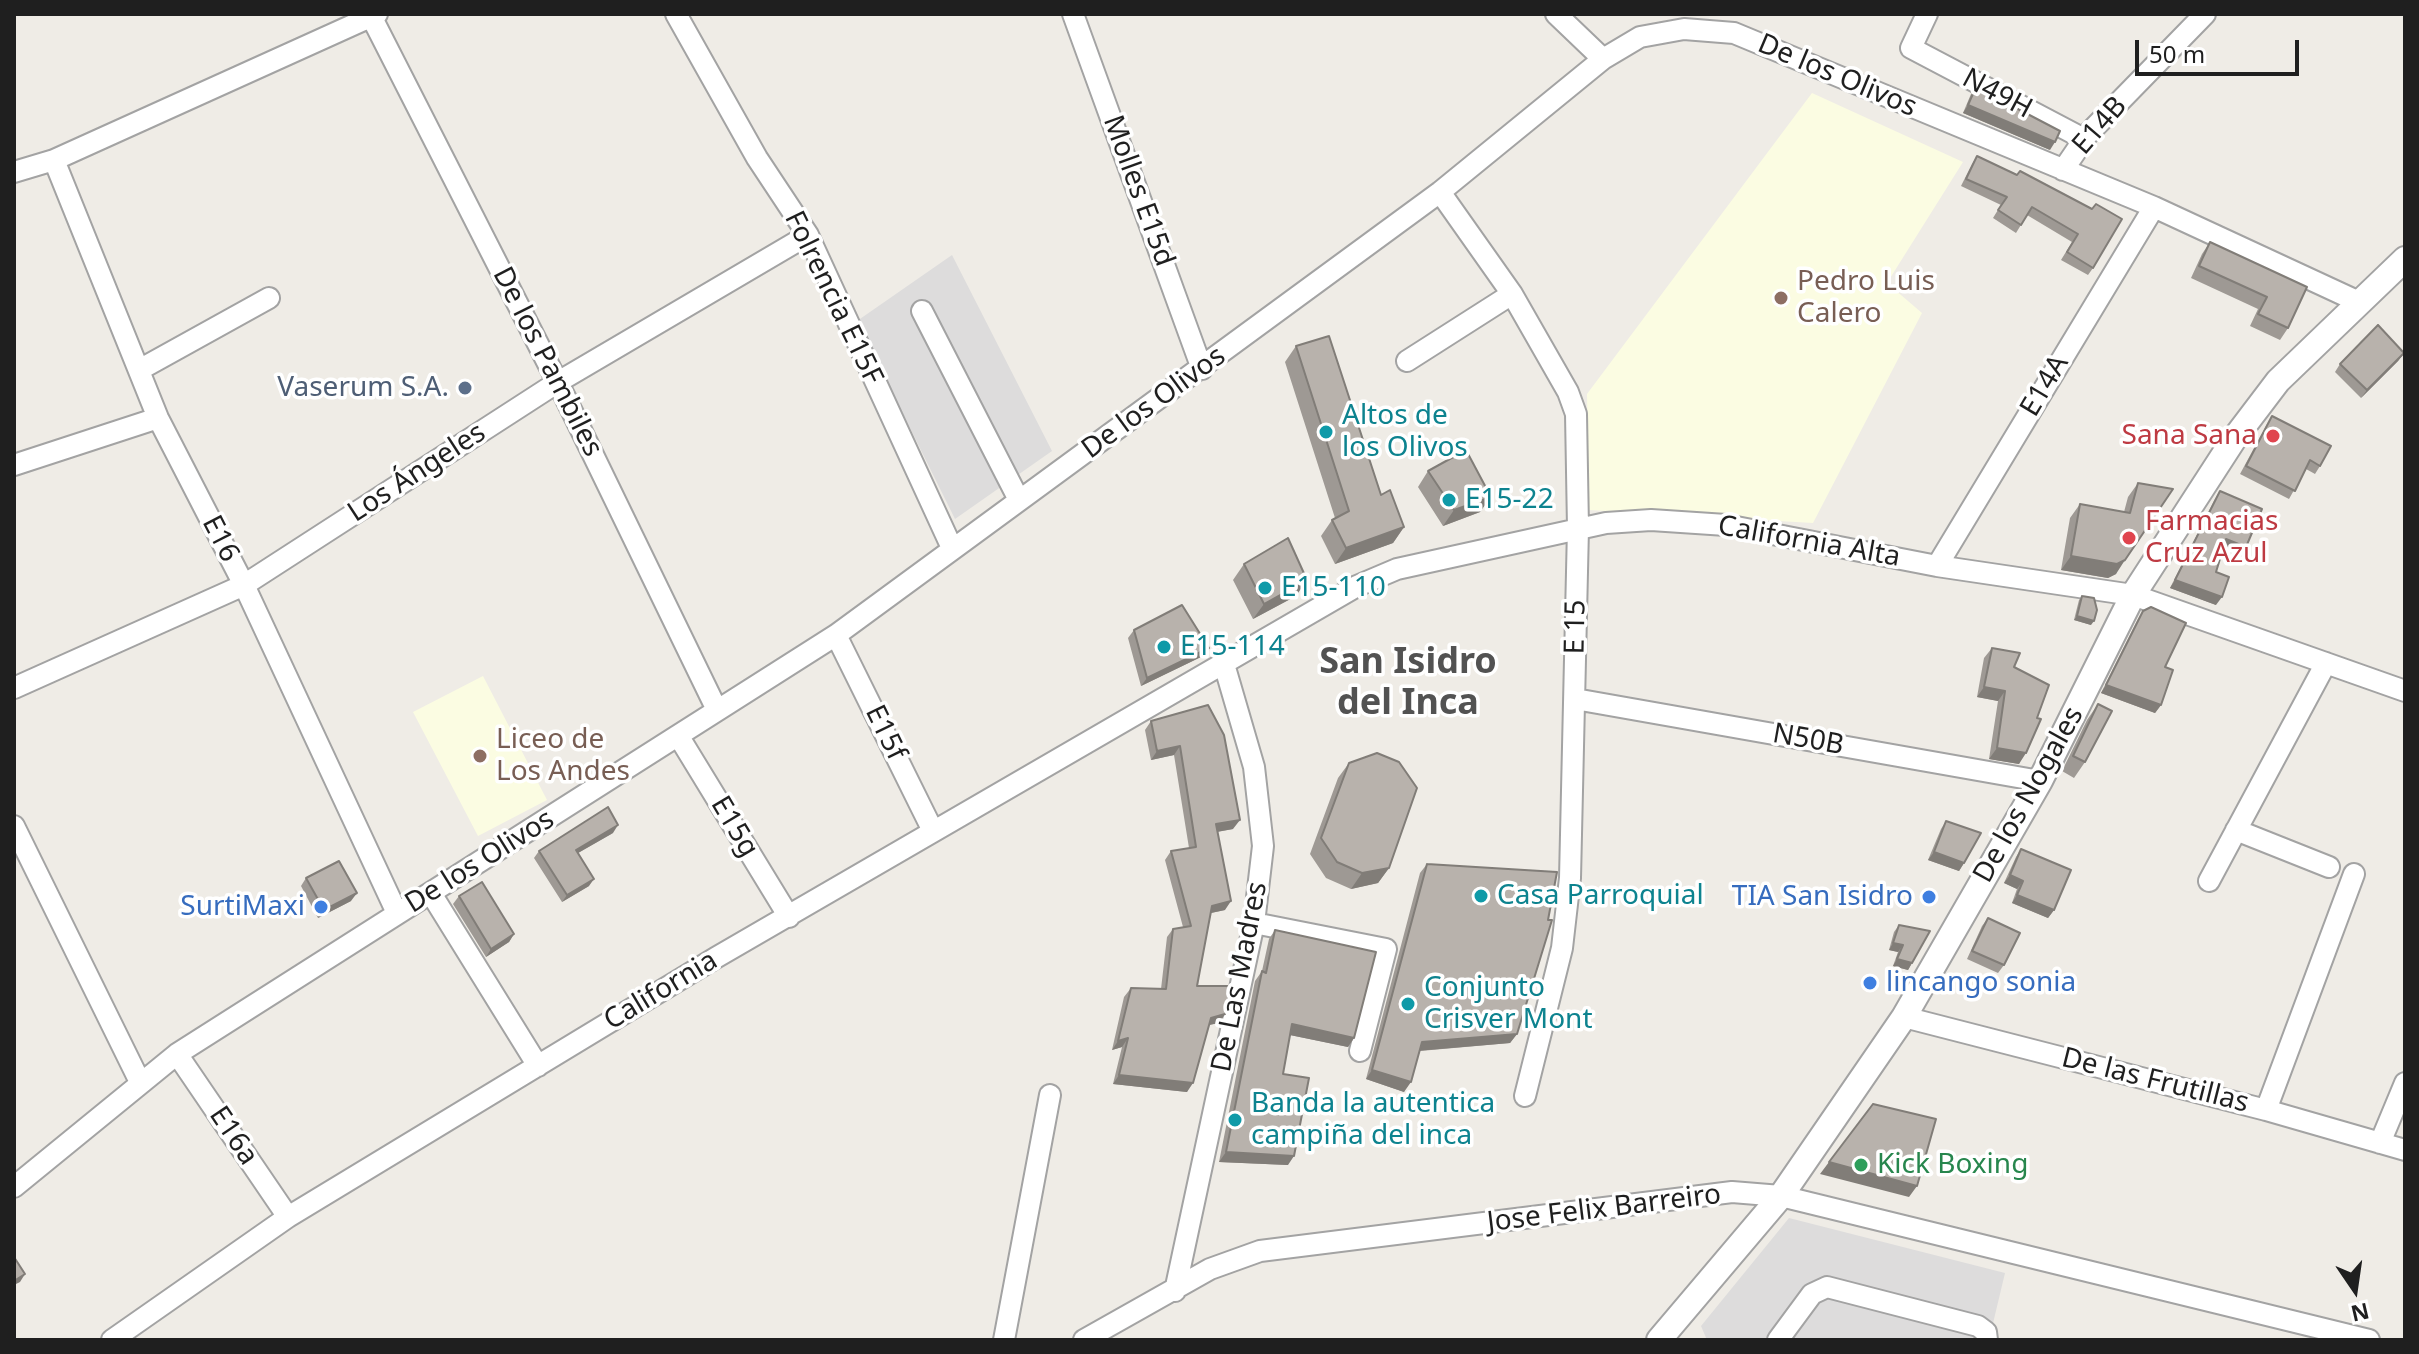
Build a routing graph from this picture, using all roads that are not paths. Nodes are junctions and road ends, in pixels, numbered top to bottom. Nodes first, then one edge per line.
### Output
1 (676, 14) edge
2 (1073, 14) edge
3 (1556, 14) edge
4 (1927, 14) edge
5 (2205, 14) edge
6 (374, 15) edge
7 (1603, 59) junction
8 (2084, 139) junction
9 (54, 160) junction
10 (2063, 170) junction
11 (14, 172) edge
12 (1440, 192) junction
13 (2154, 207) junction
14 (808, 235) junction
15 (2405, 259) edge
16 (1512, 294) junction
17 (269, 298) dead end
18 (2359, 302) junction
19 (922, 311) dead end
20 (1407, 361) dead end
21 (1202, 369) junction
22 (139, 370) junction
23 (558, 382) junction
24 (158, 418) junction
25 (14, 465) edge
26 (1019, 500) junction
27 (1578, 528) junction
28 (952, 548) junction
29 (1937, 566) junction
30 (244, 585) junction
31 (2133, 595) junction
32 (836, 635) junction
33 (2326, 663) junction
34 (1224, 664) junction
35 (14, 688) edge
36 (2405, 691) edge
37 (1575, 699) junction
38 (717, 710) junction
39 (679, 737) junction
40 (2040, 781) junction
41 (14, 826) edge
42 (2236, 830) junction
43 (933, 831) junction
44 (2329, 867) dead end
45 (2354, 874) dead end
46 (2209, 881) dead end
47 (432, 895) junction
48 (397, 913) junction
49 (789, 917) junction
50 (1254, 923) junction
51 (1904, 1017) junction
52 (1360, 1051) dead end
53 (177, 1054) junction
54 (538, 1066) junction
55 (140, 1082) junction
56 (2405, 1083) edge
57 (1050, 1095) dead end
58 (1525, 1096) dead end
59 (2266, 1110) junction
60 (2380, 1143) junction
61 (2405, 1150) edge
62 (14, 1187) edge
63 (1781, 1196) junction
64 (288, 1217) junction
65 (1175, 1291) junction
66 (1670, 1336) edge
67 (112, 1340) edge
68 (1004, 1340) edge
69 (1084, 1340) edge
70 (1778, 1340) edge
71 (1987, 1340) edge
72 (2369, 1340) edge

1 - 14 street, Folrencia E15F
2 - 21 street, Molles E15d
3 - 7 street
4 - 8 street, N49H
5 - 8 street, E14B
6 - 9 street
6 - 23 street, De los Pambiles
7 - 10 street, De los Olivos
7 - 12 street, De los Olivos
8 - 10 street, E14B
9 - 11 street
9 - 22 street, E16
10 - 13 street, De los Olivos
12 - 16 street, E 15
12 - 21 street, De los Olivos
13 - 18 street, De los Olivos
13 - 29 street, E14A
14 - 23 street, Los Ángeles
14 - 28 street, Folrencia E15F
15 - 18 street, De los Nogales
16 - 20 street
16 - 27 street, E 15
17 - 22 street
18 - 31 street, De los Nogales
19 - 26 street
21 - 26 street, De los Olivos
22 - 24 street, E16
23 - 30 street, Los Ángeles
23 - 38 street, De los Pambiles
24 - 25 street
24 - 30 street, E16
26 - 28 street, De los Olivos
27 - 29 street, California Alta
27 - 34 street, California Alta
27 - 37 street, E 15
28 - 32 street, De los Olivos
29 - 31 street, California Alta
30 - 35 street, Los Ángeles
30 - 48 street, E16
31 - 33 street, California Alta
31 - 40 street, De los Nogales
32 - 38 street, De los Olivos
32 - 43 street, E15f
33 - 36 street, California Alta
33 - 42 street
34 - 43 street, California
34 - 50 street, De Las Madres
37 - 40 street, N50B
37 - 58 street, E 15
38 - 39 street, De los Olivos
39 - 47 street, De los Olivos
39 - 49 street, E15g
40 - 51 street, De los Nogales
41 - 55 street
42 - 44 street
42 - 46 street
43 - 49 street, California
45 - 59 street
47 - 48 street, De los Olivos
47 - 54 street
48 - 53 street, De los Olivos
49 - 54 street, California
50 - 52 street
50 - 65 street, De Las Madres
51 - 59 street, De las Frutillas
51 - 63 street, De los Nogales
53 - 55 street, De los Olivos
53 - 64 street, E16a
54 - 64 street, California
55 - 62 street, De los Olivos
56 - 60 street
57 - 68 street
59 - 60 street, De las Frutillas
60 - 61 street, De las Frutillas
63 - 65 street, Jose Felix Barreiro
63 - 66 street, De los Nogales
63 - 72 street, Jose Felix Barreiro
64 - 67 street, California
65 - 69 street, Jose Felix Barreiro
70 - 71 street

